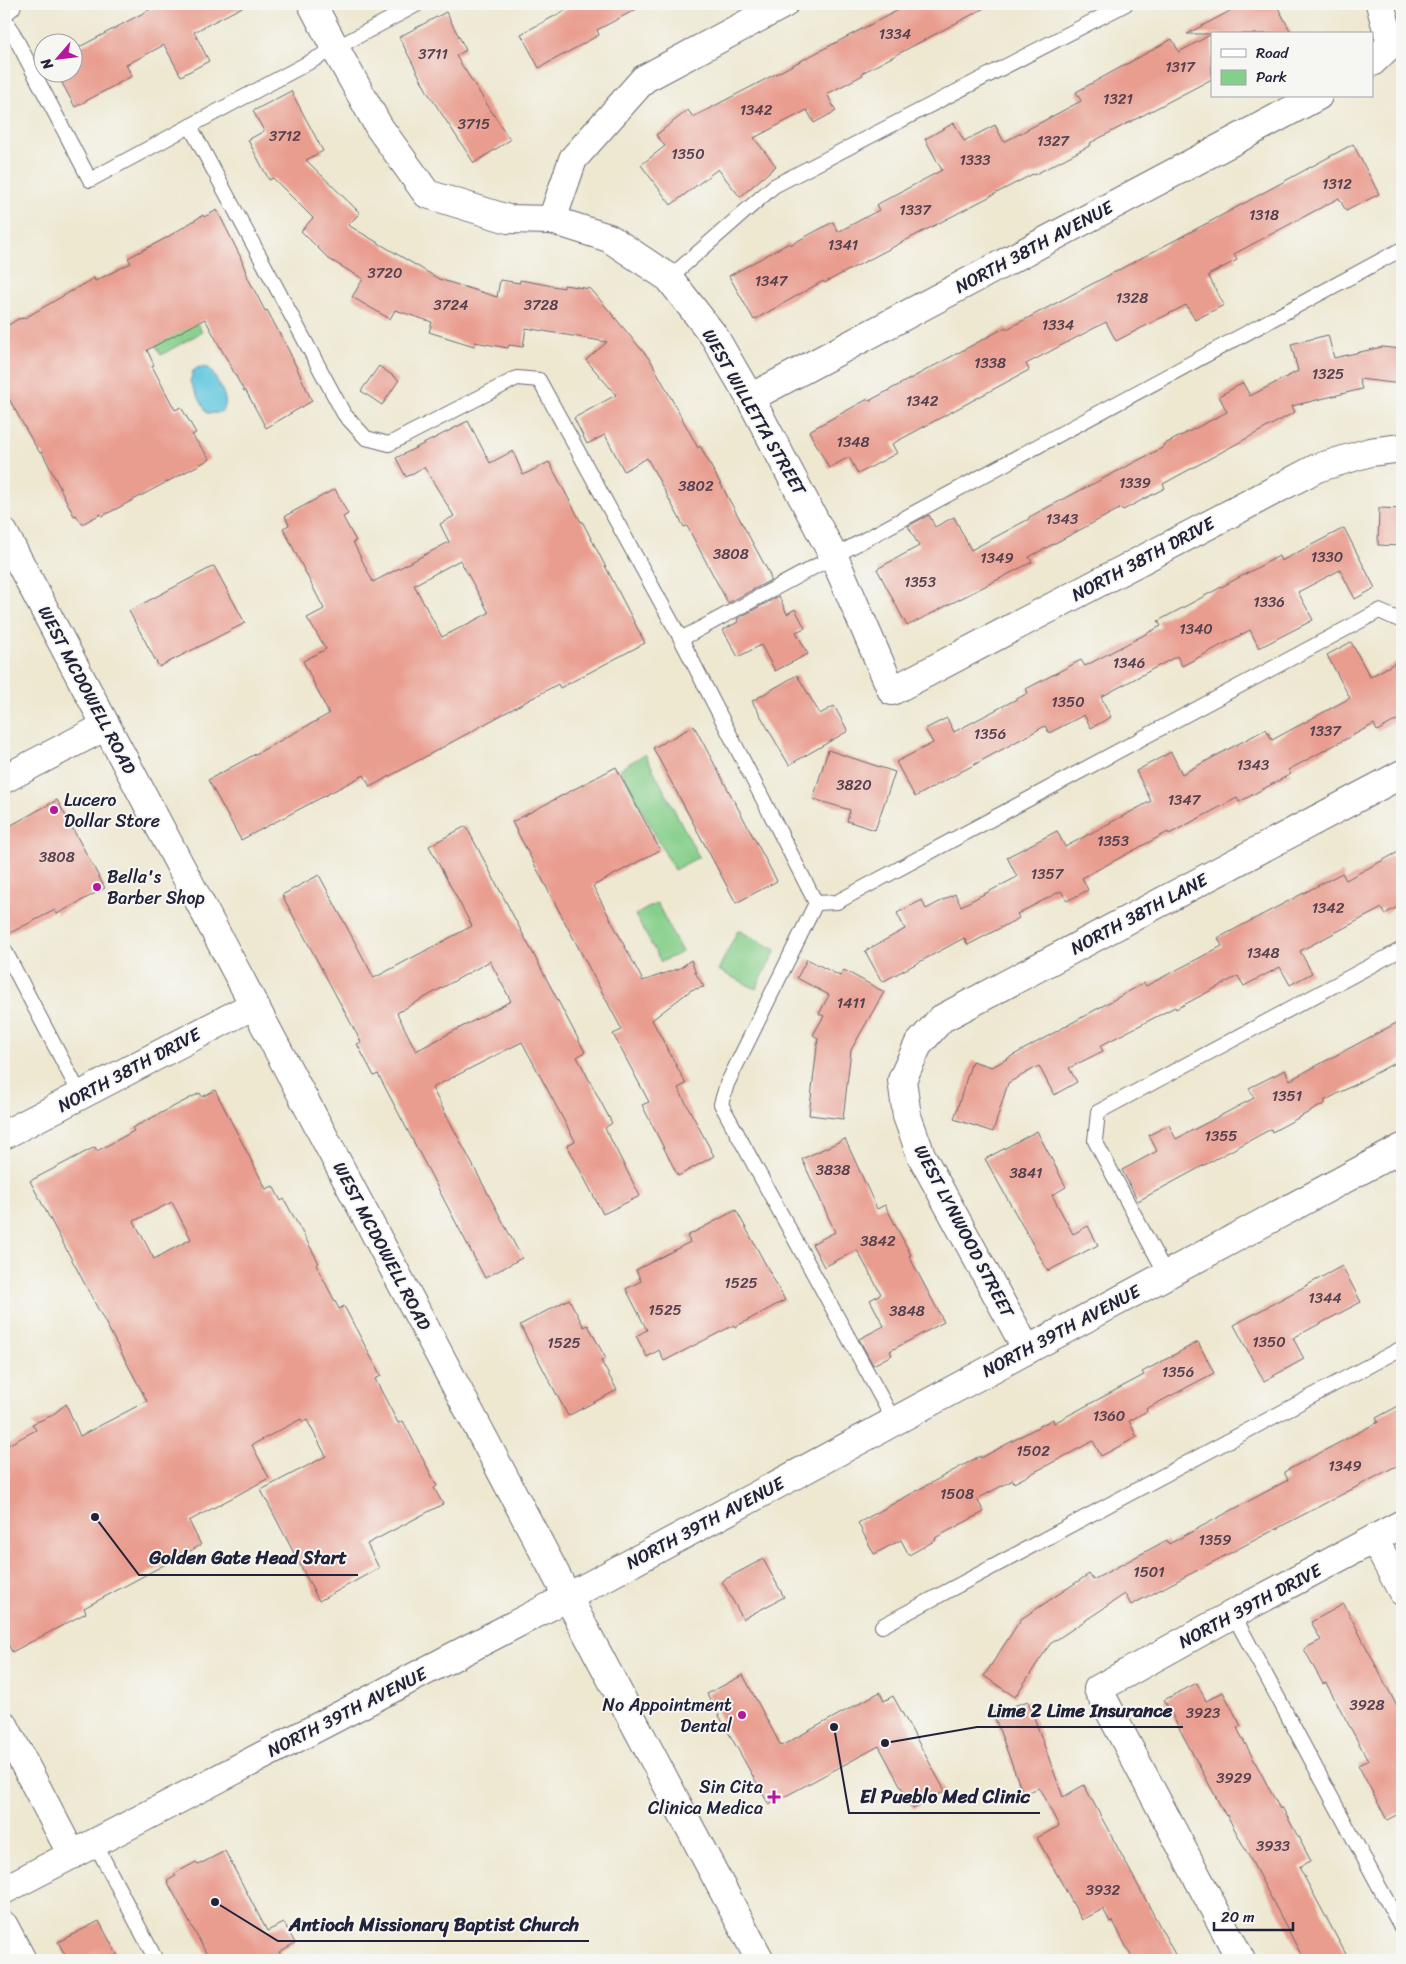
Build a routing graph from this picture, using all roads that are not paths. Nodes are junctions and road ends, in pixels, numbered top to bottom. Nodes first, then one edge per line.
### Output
1 (312, 4) edge
2 (418, 4) edge
3 (784, 4) edge
4 (1126, 4) edge
5 (1380, 4) edge
6 (4, 16) edge
7 (335, 48) junction
8 (1382, 53) edge
9 (1314, 98) edge
10 (190, 126) junction
11 (552, 220) junction
12 (1402, 249) edge
13 (669, 278) junction
14 (750, 398) junction
15 (1402, 448) edge
16 (4, 533) edge
17 (834, 557) junction
18 (1402, 621) edge
19 (681, 639) junction
20 (892, 691) joint
21 (106, 726) junction
22 (1402, 774) edge
23 (4, 779) edge
24 (816, 903) junction
25 (1402, 949) edge
26 (4, 952) edge
27 (254, 1005) junction
28 (902, 1080) joint
29 (80, 1096) junction
30 (4, 1135) edge
31 (1402, 1148) edge
32 (1166, 1274) junction
33 (1402, 1348) edge
34 (1027, 1350) junction
35 (894, 1421) junction
36 (1402, 1524) edge
37 (1374, 1539) junction
38 (1402, 1591) edge
39 (568, 1597) junction
40 (1232, 1614) junction
41 (882, 1626) dead end
42 (4, 1726) edge
43 (84, 1849) junction
44 (4, 1890) edge
45 (4, 1926) edge
46 (1402, 1930) edge
47 (22, 1960) edge
48 (156, 1960) edge
49 (760, 1960) edge
50 (1242, 1960) edge

1 - 7 street, WEST WILLETTA STREET
2 - 7 lane
3 - 11 street
4 - 13 lane
5 - 8 street
6 - 10 lane
7 - 10 lane
7 - 11 street, WEST WILLETTA STREET
9 - 14 street, NORTH 38TH AVENUE
10 - 19 lane
11 - 13 street, WEST WILLETTA STREET
12 - 17 lane
13 - 14 street, WEST WILLETTA STREET
14 - 17 street, WEST WILLETTA STREET
15 - 20 street, NORTH 38TH DRIVE
16 - 21 street, WEST MCDOWELL ROAD
17 - 19 lane
17 - 20 street, WEST WILLETTA STREET
18 - 24 lane
19 - 24 lane
21 - 23 street
21 - 27 street, WEST MCDOWELL ROAD
22 - 28 street, NORTH 38TH LANE
24 - 35 lane
25 - 32 lane
26 - 29 lane
27 - 29 street, NORTH 38TH DRIVE
27 - 39 street, WEST MCDOWELL ROAD
28 - 34 street, WEST LYNWOOD STREET
29 - 30 street, NORTH 38TH DRIVE
31 - 32 street, NORTH 39TH AVENUE
32 - 34 street, NORTH 39TH AVENUE
33 - 41 lane
34 - 35 street, NORTH 39TH AVENUE
35 - 39 street, NORTH 39TH AVENUE
36 - 37 street, NORTH 39TH DRIVE
37 - 38 street
37 - 40 street, NORTH 39TH DRIVE
39 - 43 street, NORTH 39TH AVENUE
39 - 49 street, WEST MCDOWELL ROAD
40 - 46 lane
40 - 50 street, NORTH 39TH DRIVE
42 - 43 street
43 - 44 street, NORTH 39TH AVENUE
43 - 48 lane
45 - 47 street

